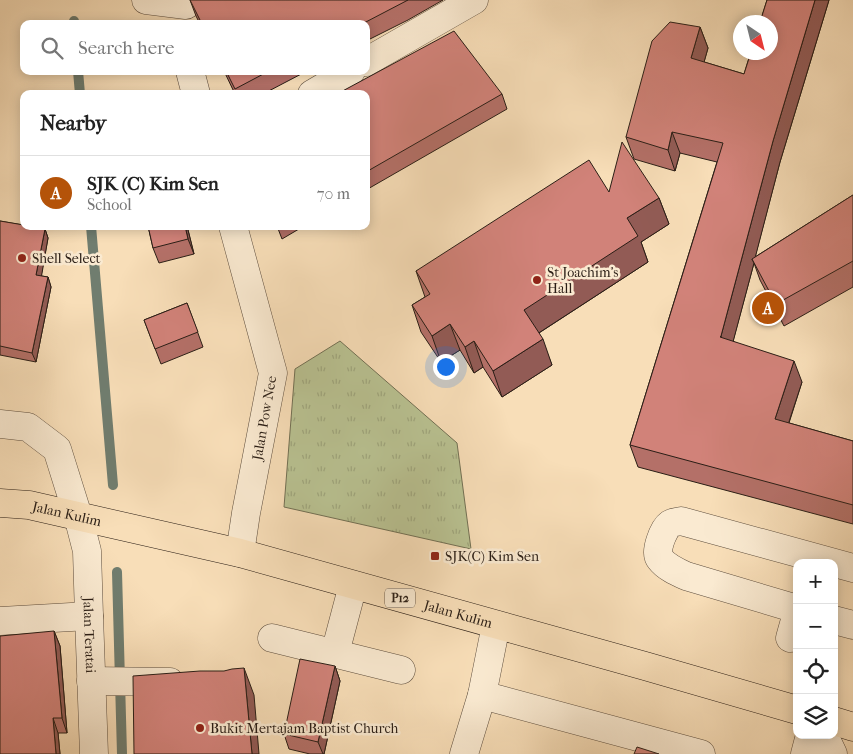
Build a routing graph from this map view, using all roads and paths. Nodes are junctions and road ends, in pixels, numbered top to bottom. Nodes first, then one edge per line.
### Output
1 (146, 0) edge
2 (474, 0) edge
3 (185, 9) edge
4 (370, 60) edge
5 (191, 75) edge
6 (344, 75) edge
7 (195, 90) edge
8 (319, 90) edge
9 (234, 230) edge
10 (0, 424) edge
11 (0, 503) edge
12 (78, 516) junction
13 (240, 553) junction
14 (853, 568) edge
15 (353, 585) junction
16 (793, 608) edge
17 (88, 616) junction
18 (0, 621) edge
19 (838, 621) edge
20 (496, 625) junction
21 (853, 625) edge
22 (272, 638) dead end
23 (335, 654) junction
24 (402, 670) dead end
25 (91, 682) junction
26 (197, 682) edge
27 (482, 694) junction
28 (793, 709) edge
29 (838, 723) edge
30 (853, 727) edge
31 (809, 739) edge
32 (826, 739) edge
33 (94, 754) edge
34 (464, 754) edge
35 (701, 754) edge
36 (805, 754) edge
37 (833, 754) edge

1 - 3 street
2 - 4 street
5 - 7 street
6 - 8 street
9 - 13 street, Jalan Pow Nee
10 - 12 street, Jalan Teratai
11 - 12 main road, Jalan Kulim / P12
12 - 13 main road, Jalan Kulim / P12
12 - 17 street, Jalan Teratai
13 - 15 main road, Jalan Kulim / P12
14 - 16 street
15 - 20 main road, Jalan Kulim / P12
15 - 23 street
17 - 18 street
17 - 25 street, Jalan Teratai
19 - 21 street
20 - 27 street
20 - 28 main road, Jalan Kulim / P12
22 - 23 street
23 - 24 street
25 - 26 street
25 - 33 street, Jalan Teratai
27 - 34 street
27 - 35 street
29 - 30 main road
31 - 36 street
32 - 37 street

